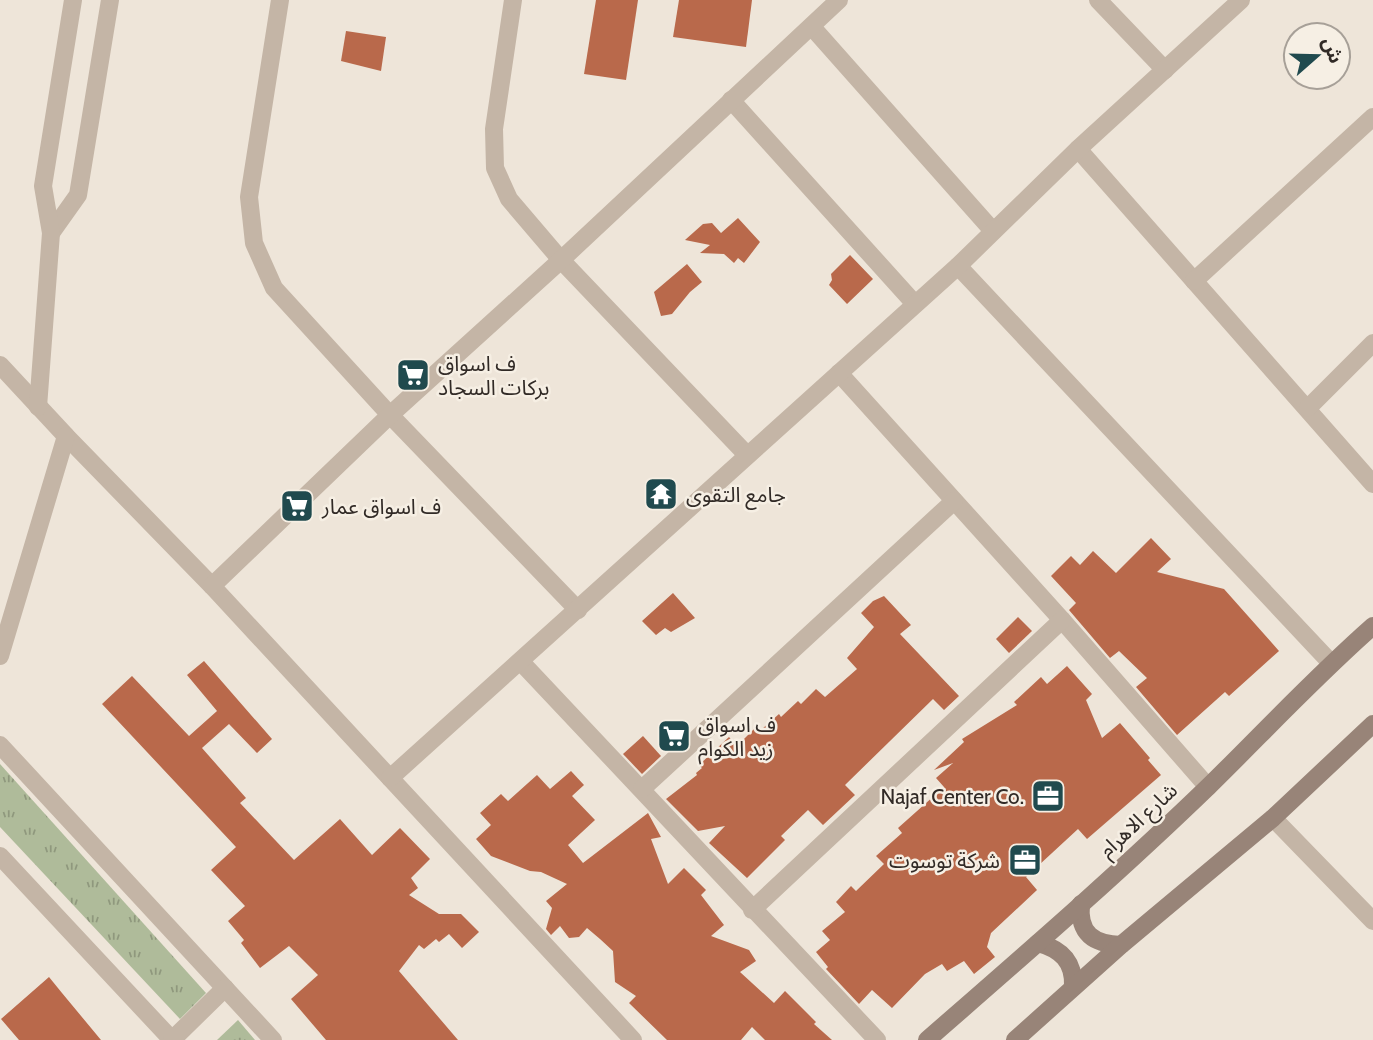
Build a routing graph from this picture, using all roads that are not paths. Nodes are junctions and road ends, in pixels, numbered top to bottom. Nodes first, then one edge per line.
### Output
1 (73, 0) edge
2 (110, 0) edge
3 (280, 0) edge
4 (513, 0) edge
5 (839, 0) edge
6 (1098, 0) edge
7 (1241, 0) edge
8 (811, 27) junction
9 (1165, 70) junction
10 (731, 100) junction
11 (1373, 117) edge
12 (1078, 149) junction
13 (993, 231) junction
14 (51, 233) junction
15 (561, 260) junction
16 (958, 266) junction
17 (1194, 281) junction
18 (915, 304) junction
19 (1373, 343) edge
20 (0, 365) edge
21 (839, 373) junction
22 (38, 407) junction
23 (1308, 408) junction
24 (390, 415) junction
25 (66, 436) junction
26 (747, 454) junction
27 (1373, 484) edge
28 (954, 501) junction
29 (212, 586) junction
30 (578, 610) junction
31 (1062, 620) junction
32 (1373, 626) edge
33 (0, 656) edge
34 (521, 662) junction
35 (1331, 663) junction
36 (1373, 724) edge
37 (0, 745) edge
38 (390, 778) junction
39 (1208, 787) junction
40 (642, 789) junction
41 (1273, 818) junction
42 (0, 856) edge
43 (1081, 904) junction
44 (752, 910) junction
45 (1373, 921) edge
46 (1038, 943) junction
47 (1121, 945) junction
48 (1073, 986) junction
49 (225, 988) junction
50 (172, 1040) edge
51 (273, 1040) edge
52 (633, 1040) edge
53 (877, 1040) edge
54 (928, 1040) edge
55 (1015, 1040) edge

1 - 14 street
2 - 14 street
3 - 24 street
4 - 15 street
5 - 8 street
6 - 9 street
7 - 9 street
8 - 10 street
8 - 13 street
9 - 12 street
10 - 15 street
10 - 18 street
11 - 17 street
12 - 13 street
12 - 17 street
13 - 16 street
14 - 22 street
15 - 24 street
15 - 26 street
16 - 18 street
16 - 35 street
17 - 23 street
18 - 21 street
19 - 23 street
20 - 22 street
21 - 26 street
21 - 28 street
22 - 25 street
23 - 27 street
24 - 29 street
24 - 30 street
25 - 29 street
25 - 33 street
26 - 30 street
28 - 31 street
28 - 40 street
29 - 38 street
30 - 34 street
31 - 39 street
31 - 44 street
32 - 35 main road, شارع الاهرام
34 - 38 street
34 - 40 street
35 - 39 main road, شارع الاهرام
36 - 41 main road
37 - 49 street
38 - 52 street
39 - 43 main road, شارع الاهرام
40 - 44 street
41 - 45 street
41 - 47 main road
42 - 50 street
43 - 46 main road, شارع الاهرام
43 - 47 main road
44 - 53 street
46 - 48 main road
46 - 54 main road, شارع الاهرام
47 - 48 main road
48 - 55 main road
49 - 50 street
49 - 51 street

